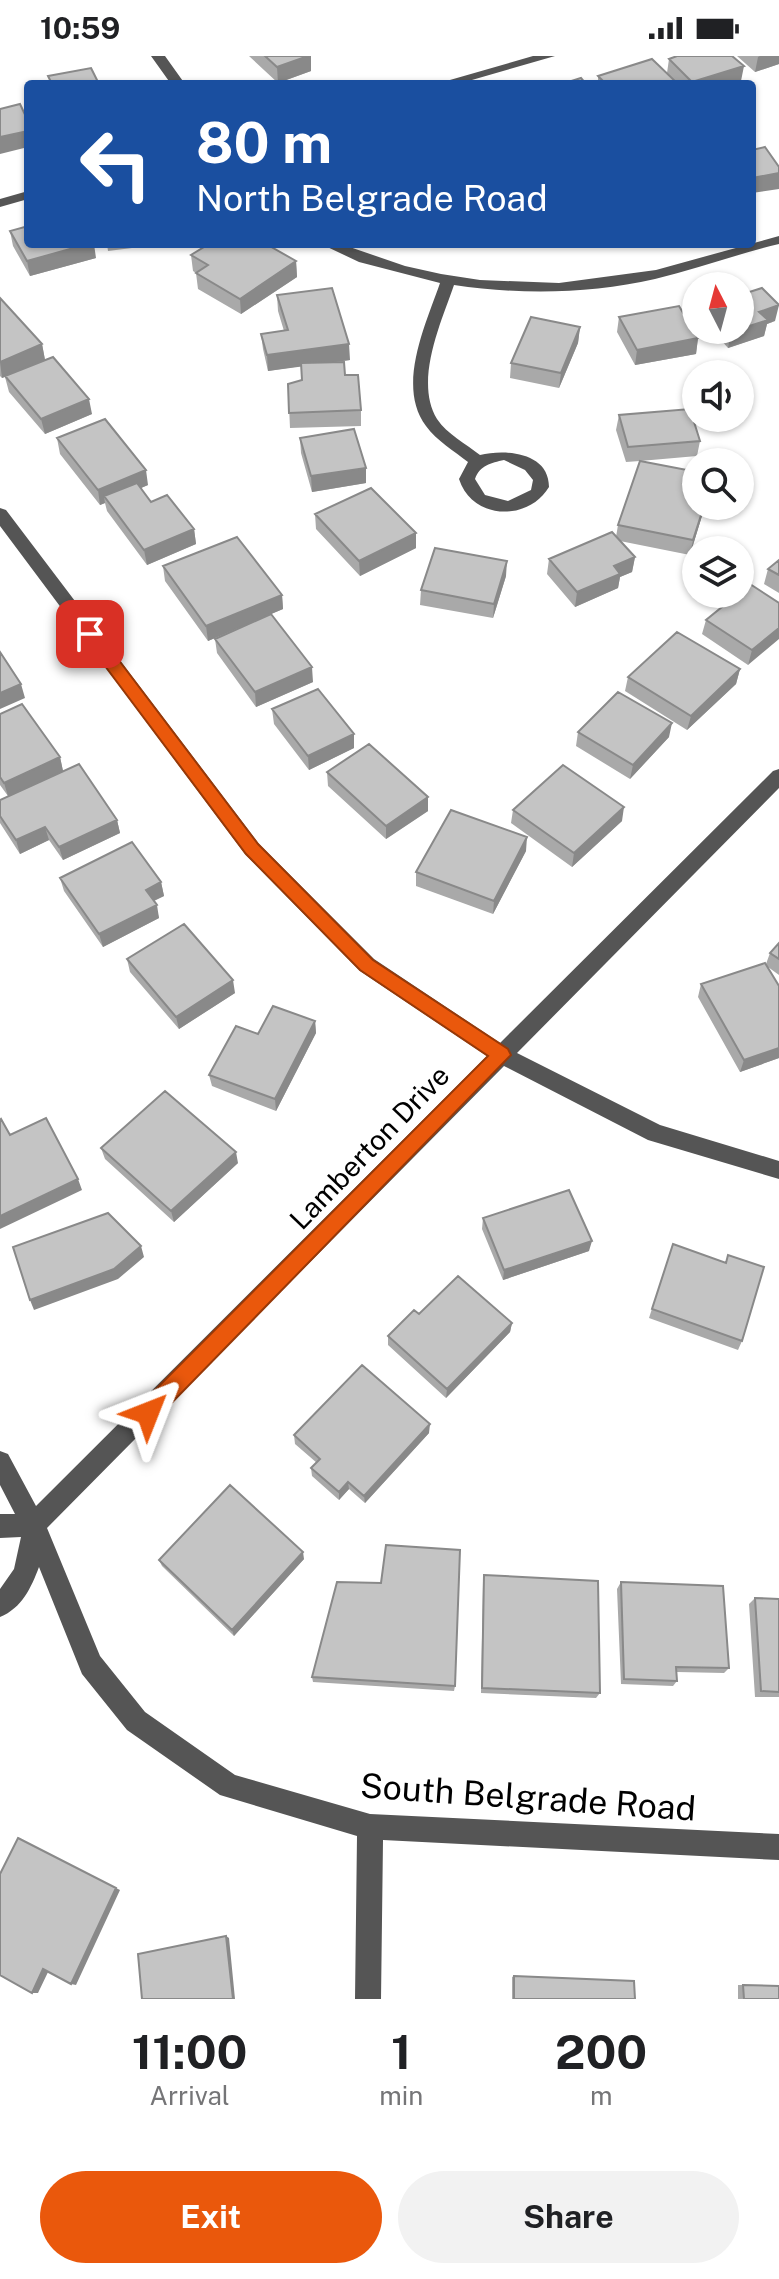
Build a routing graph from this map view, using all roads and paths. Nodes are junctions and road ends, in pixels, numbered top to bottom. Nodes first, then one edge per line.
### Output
1 (158, 56) edge
2 (548, 56) edge
3 (175, 80) edge
4 (458, 80) edge
5 (24, 196) edge
6 (0, 203) edge
7 (779, 240) edge
8 (756, 246) edge
9 (337, 248) edge
10 (750, 248) edge
11 (449, 280) junction
12 (477, 461) dead end
13 (0, 514) edge
14 (779, 776) edge
15 (502, 1055) junction
16 (779, 1170) edge
17 (0, 1462) edge
18 (34, 1525) junction
19 (0, 1526) edge
20 (0, 1605) edge
21 (370, 1827) junction
22 (779, 1847) edge
23 (368, 1999) edge

1 - 3 street
2 - 4 street
5 - 6 street
7 - 8 street
9 - 11 street
10 - 11 street
11 - 12 street
13 - 15 street
14 - 15 street, Lamberton Drive
15 - 16 street
15 - 18 street, Lamberton Drive
17 - 18 street, South Belgrade Road
18 - 19 street
18 - 20 street
18 - 21 street, South Belgrade Road
21 - 22 street, South Belgrade Road
21 - 23 street

